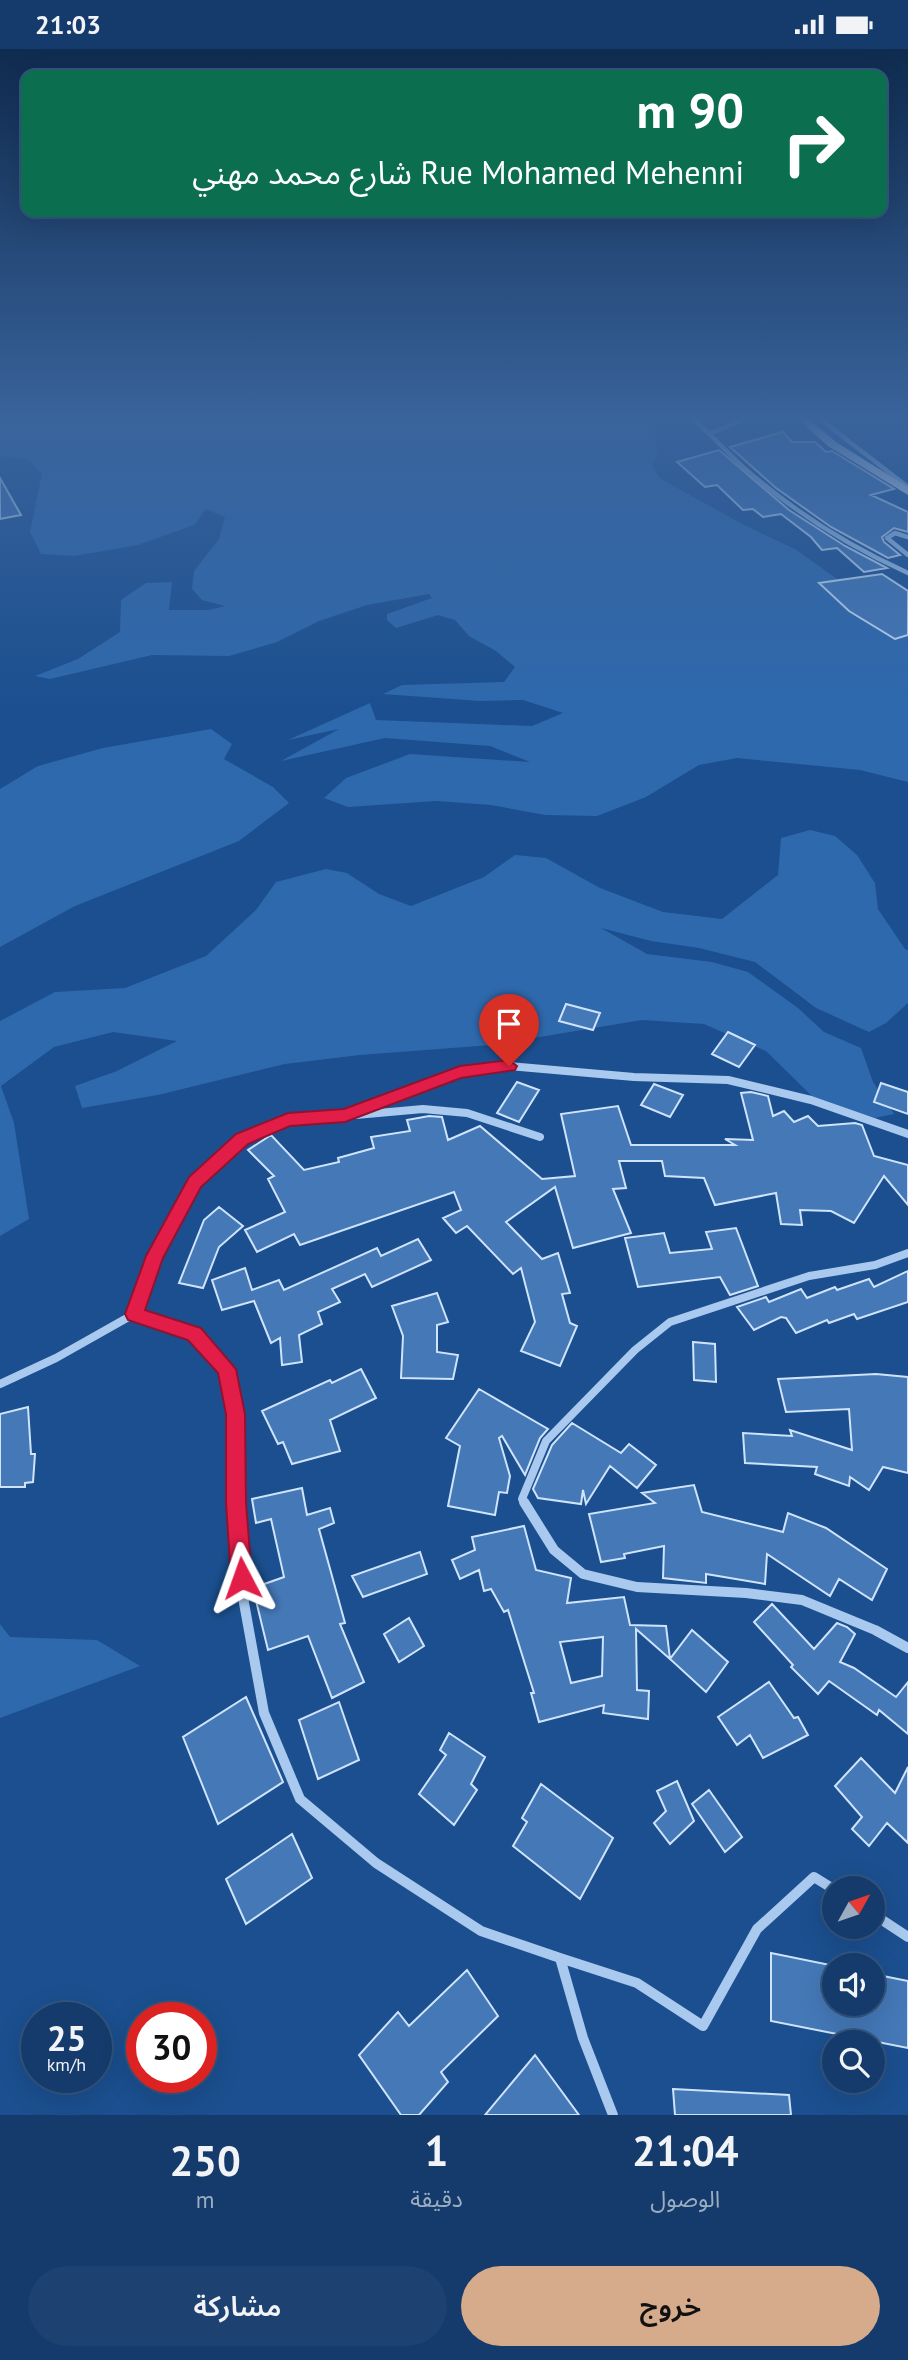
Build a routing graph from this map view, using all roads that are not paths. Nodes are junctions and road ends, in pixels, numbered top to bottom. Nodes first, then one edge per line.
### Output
1 (807, 515) edge
2 (908, 537) edge
3 (908, 555) edge
4 (908, 573) edge
5 (345, 1116) junction
6 (908, 1134) edge
7 (540, 1137) dead end
8 (908, 1253) edge
9 (134, 1314) junction
10 (0, 1384) edge
11 (908, 1648) edge
12 (822, 1882) edge
13 (886, 1923) edge
14 (908, 1937) edge
15 (560, 1958) junction
16 (613, 2115) edge

1 - 4 street
2 - 3 street
5 - 6 street
5 - 7 street
5 - 9 street
8 - 11 street
9 - 10 street
9 - 15 street
12 - 15 street
13 - 14 street
15 - 16 street

